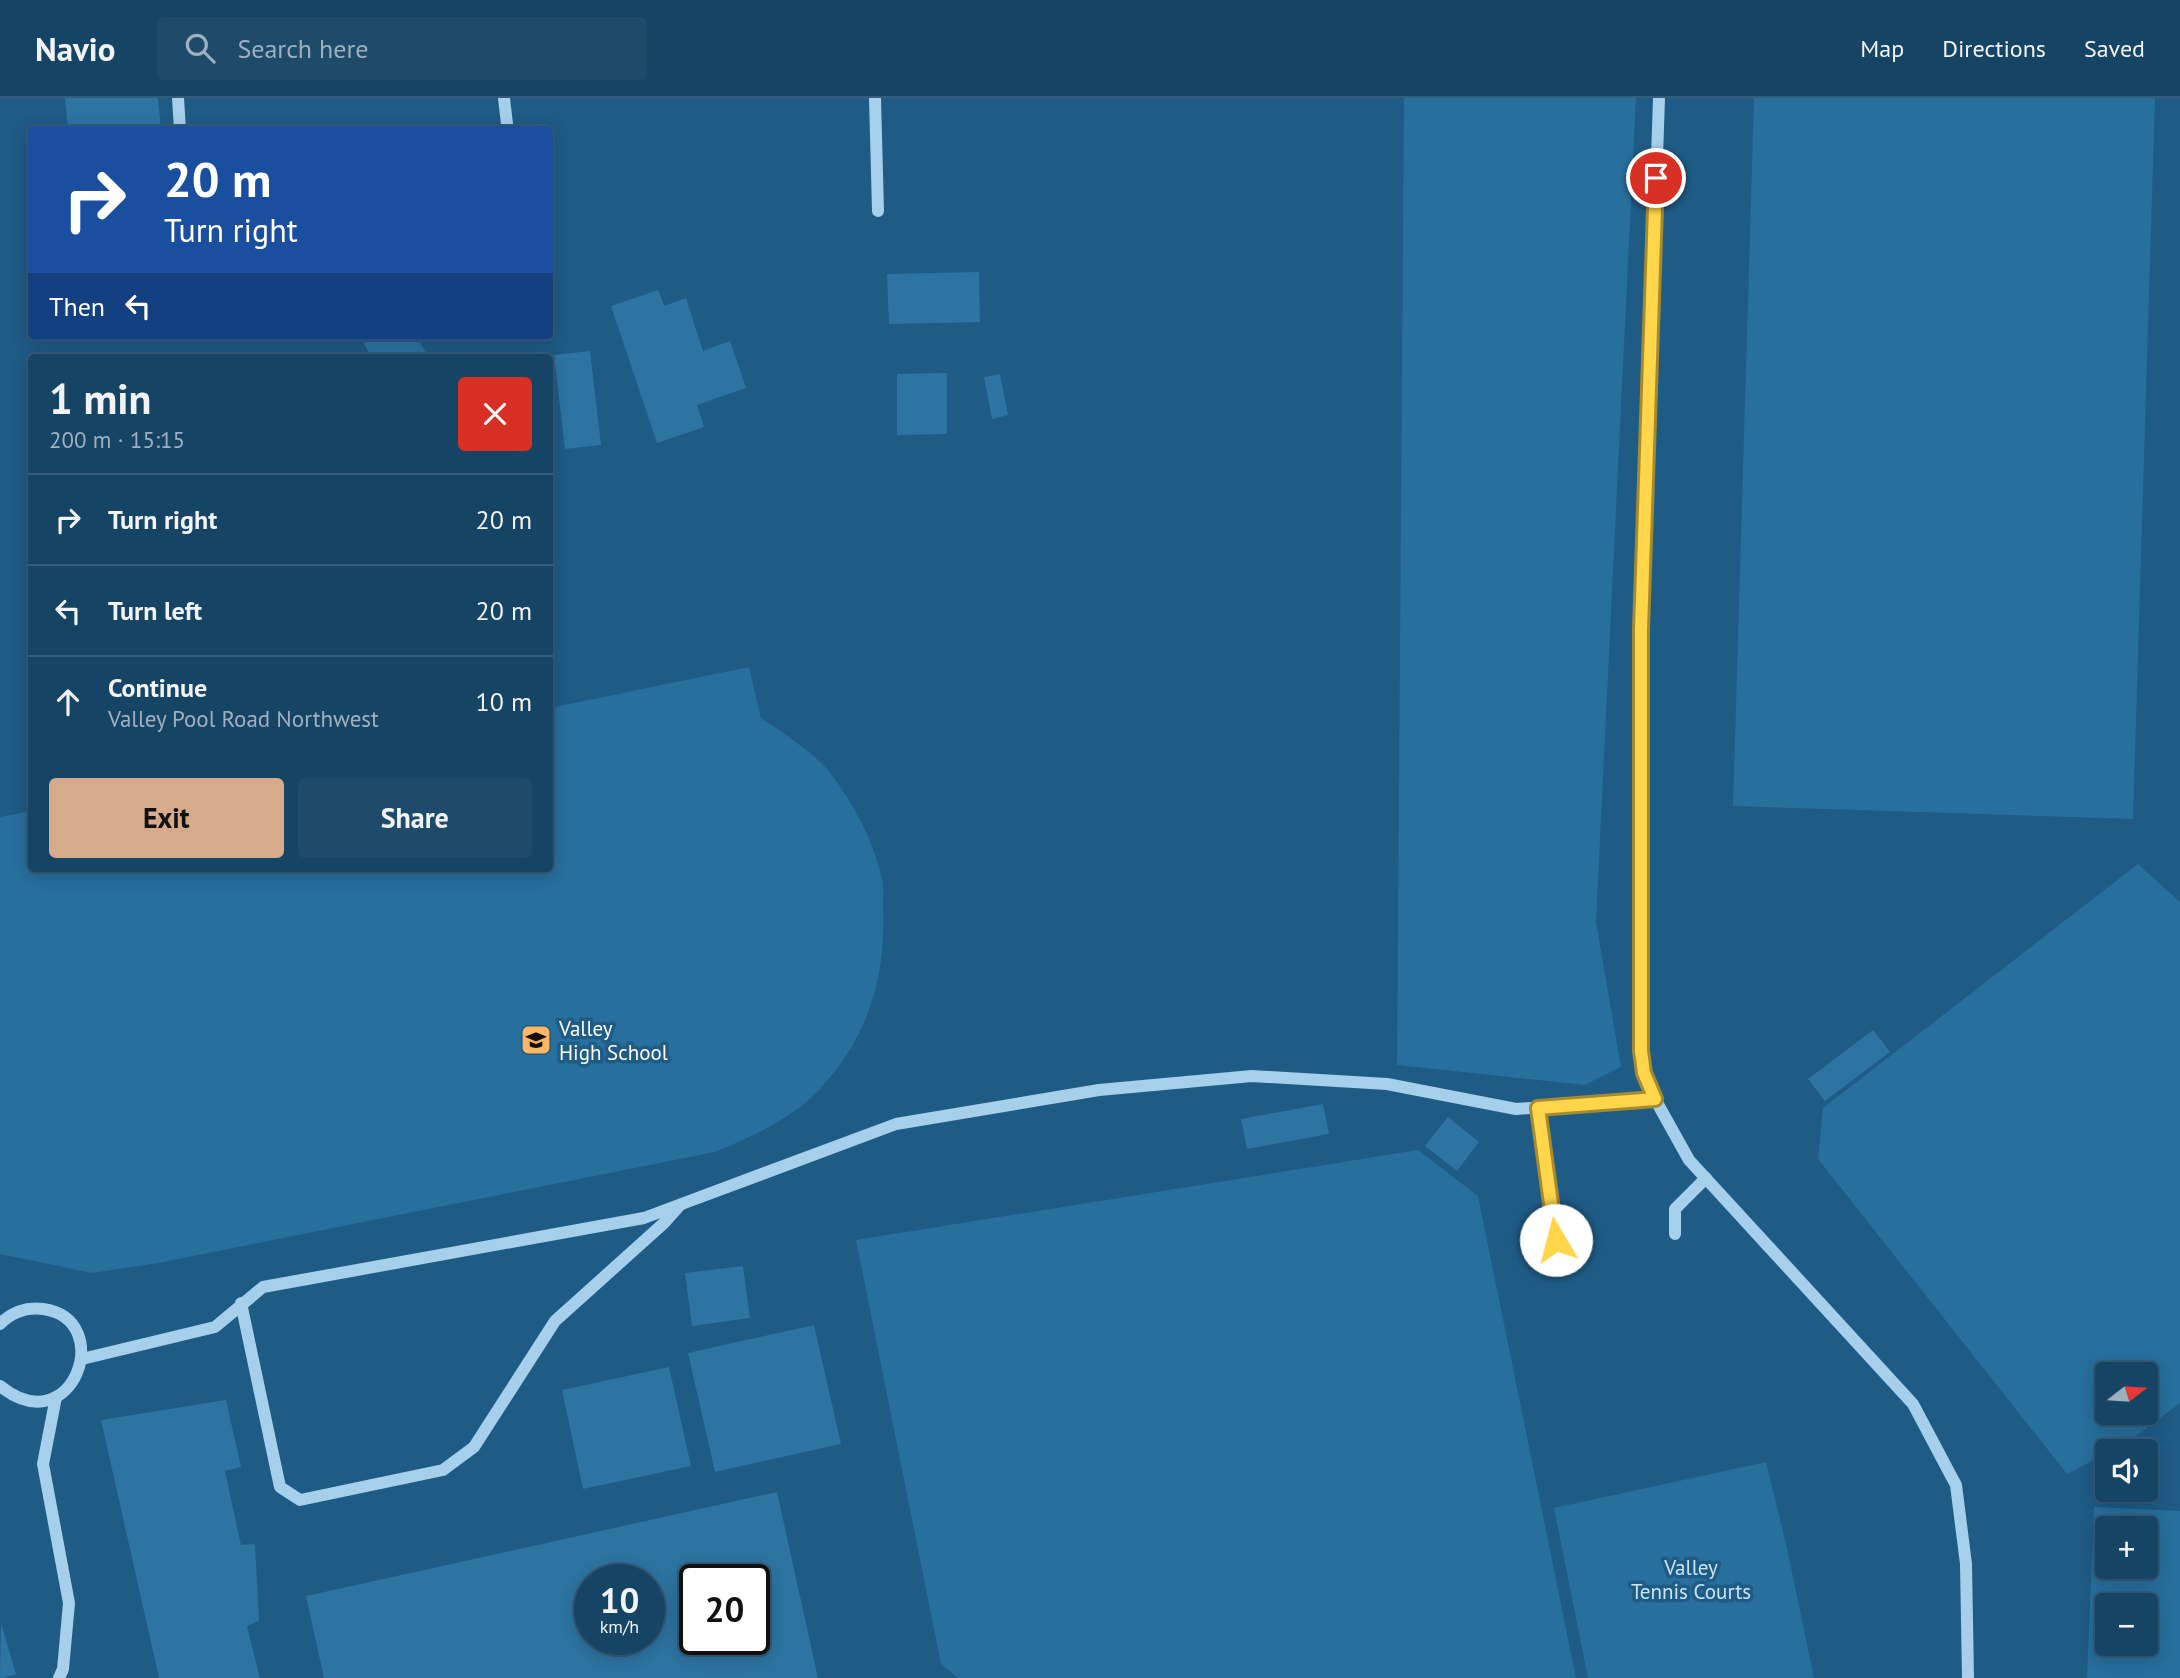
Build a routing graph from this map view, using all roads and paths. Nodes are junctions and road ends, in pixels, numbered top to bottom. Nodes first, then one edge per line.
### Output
1 (177, 98) edge
2 (504, 98) edge
3 (874, 98) edge
4 (1659, 98) edge
5 (507, 124) dead end
6 (180, 126) edge
7 (878, 211) dead end
8 (1655, 1099) junction
9 (1538, 1108) junction
10 (1706, 1178) junction
11 (682, 1203) junction
12 (1675, 1234) dead end
13 (1556, 1240) dead end
14 (241, 1303) junction
15 (0, 1324) edge
16 (82, 1359) junction
17 (0, 1385) edge
18 (56, 1397) junction
19 (59, 1678) edge
20 (1968, 1678) edge

1 - 6 street
2 - 5 street
3 - 7 street
4 - 8 street
8 - 9 street
8 - 10 street
9 - 11 street
9 - 13 street
10 - 12 street
10 - 20 street
11 - 14 street
11 - 14 street
14 - 16 street
15 - 16 street
16 - 18 street
17 - 18 street
18 - 19 street

